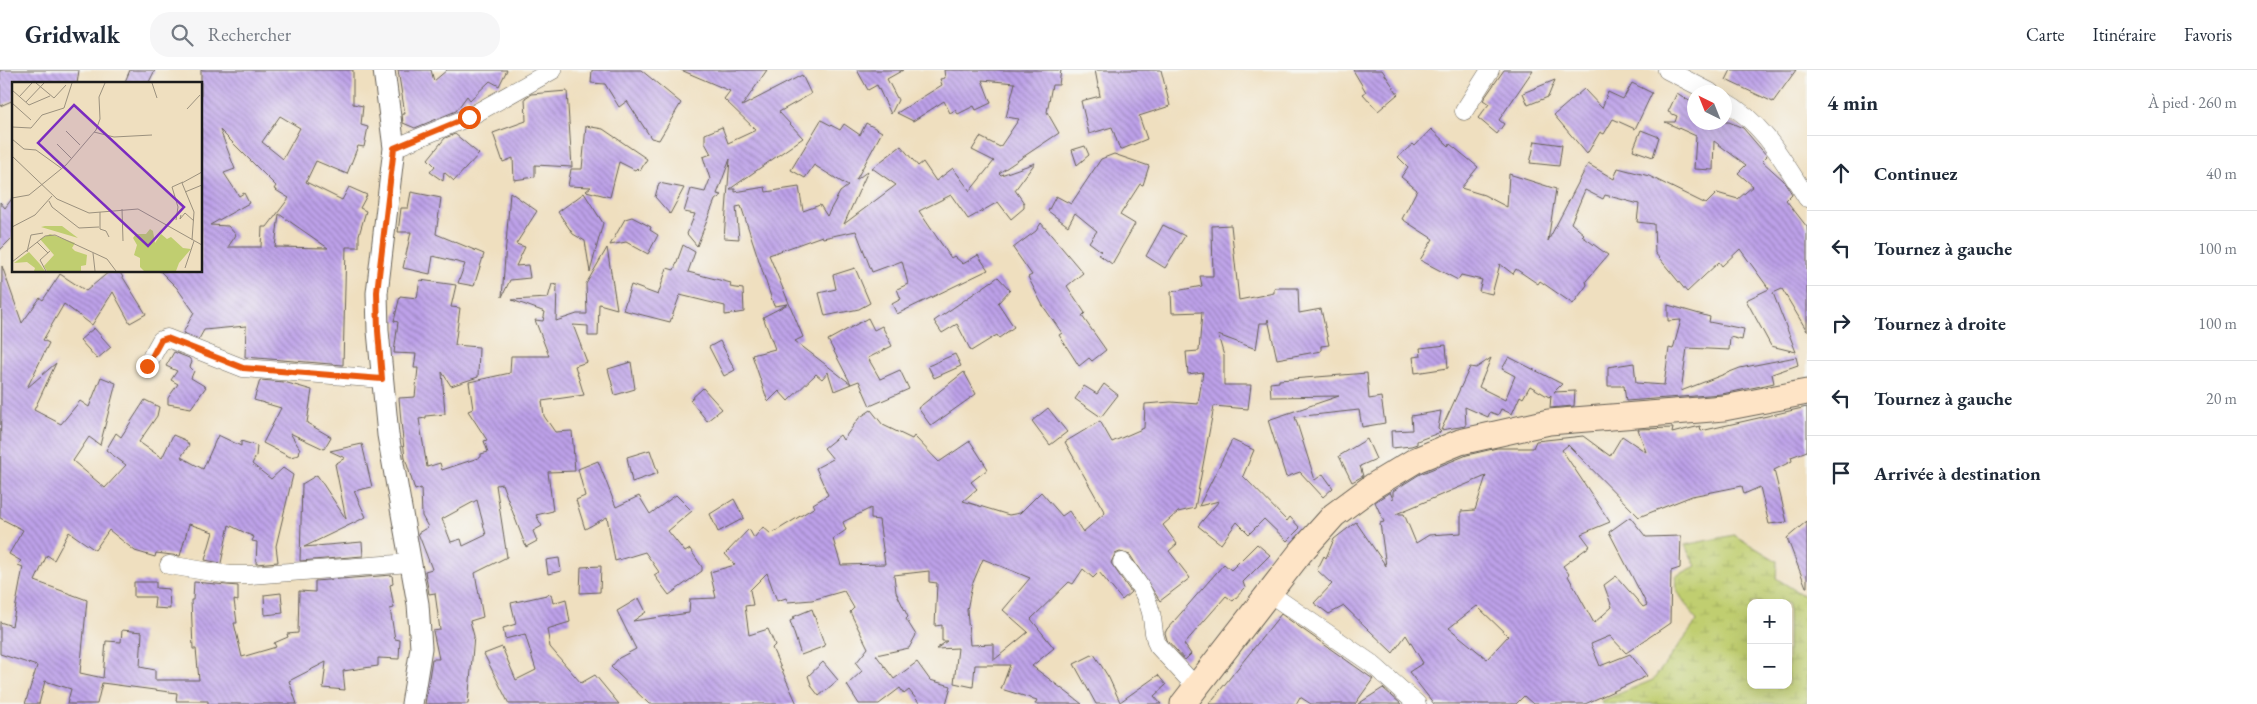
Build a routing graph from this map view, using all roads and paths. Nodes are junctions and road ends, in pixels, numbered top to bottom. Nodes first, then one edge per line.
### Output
1 (384, 70) edge
2 (553, 70) edge
3 (1490, 70) edge
4 (1667, 70) edge
5 (1696, 85) edge
6 (1732, 106) edge
7 (1464, 111) dead end
8 (394, 148) junction
9 (1807, 198) edge
10 (147, 366) dead end
11 (382, 379) junction
12 (1807, 392) edge
13 (1122, 562) dead end
14 (410, 563) junction
15 (169, 565) dead end
16 (1269, 592) junction
17 (1189, 695) edge
18 (412, 704) edge
19 (1417, 704) edge

1 - 8 street
2 - 8 street
3 - 7 street
4 - 5 street
6 - 9 street
8 - 11 street
10 - 11 street
11 - 14 street
12 - 16 main road
13 - 17 street
14 - 15 street
14 - 18 street
16 - 17 main road
16 - 19 street

